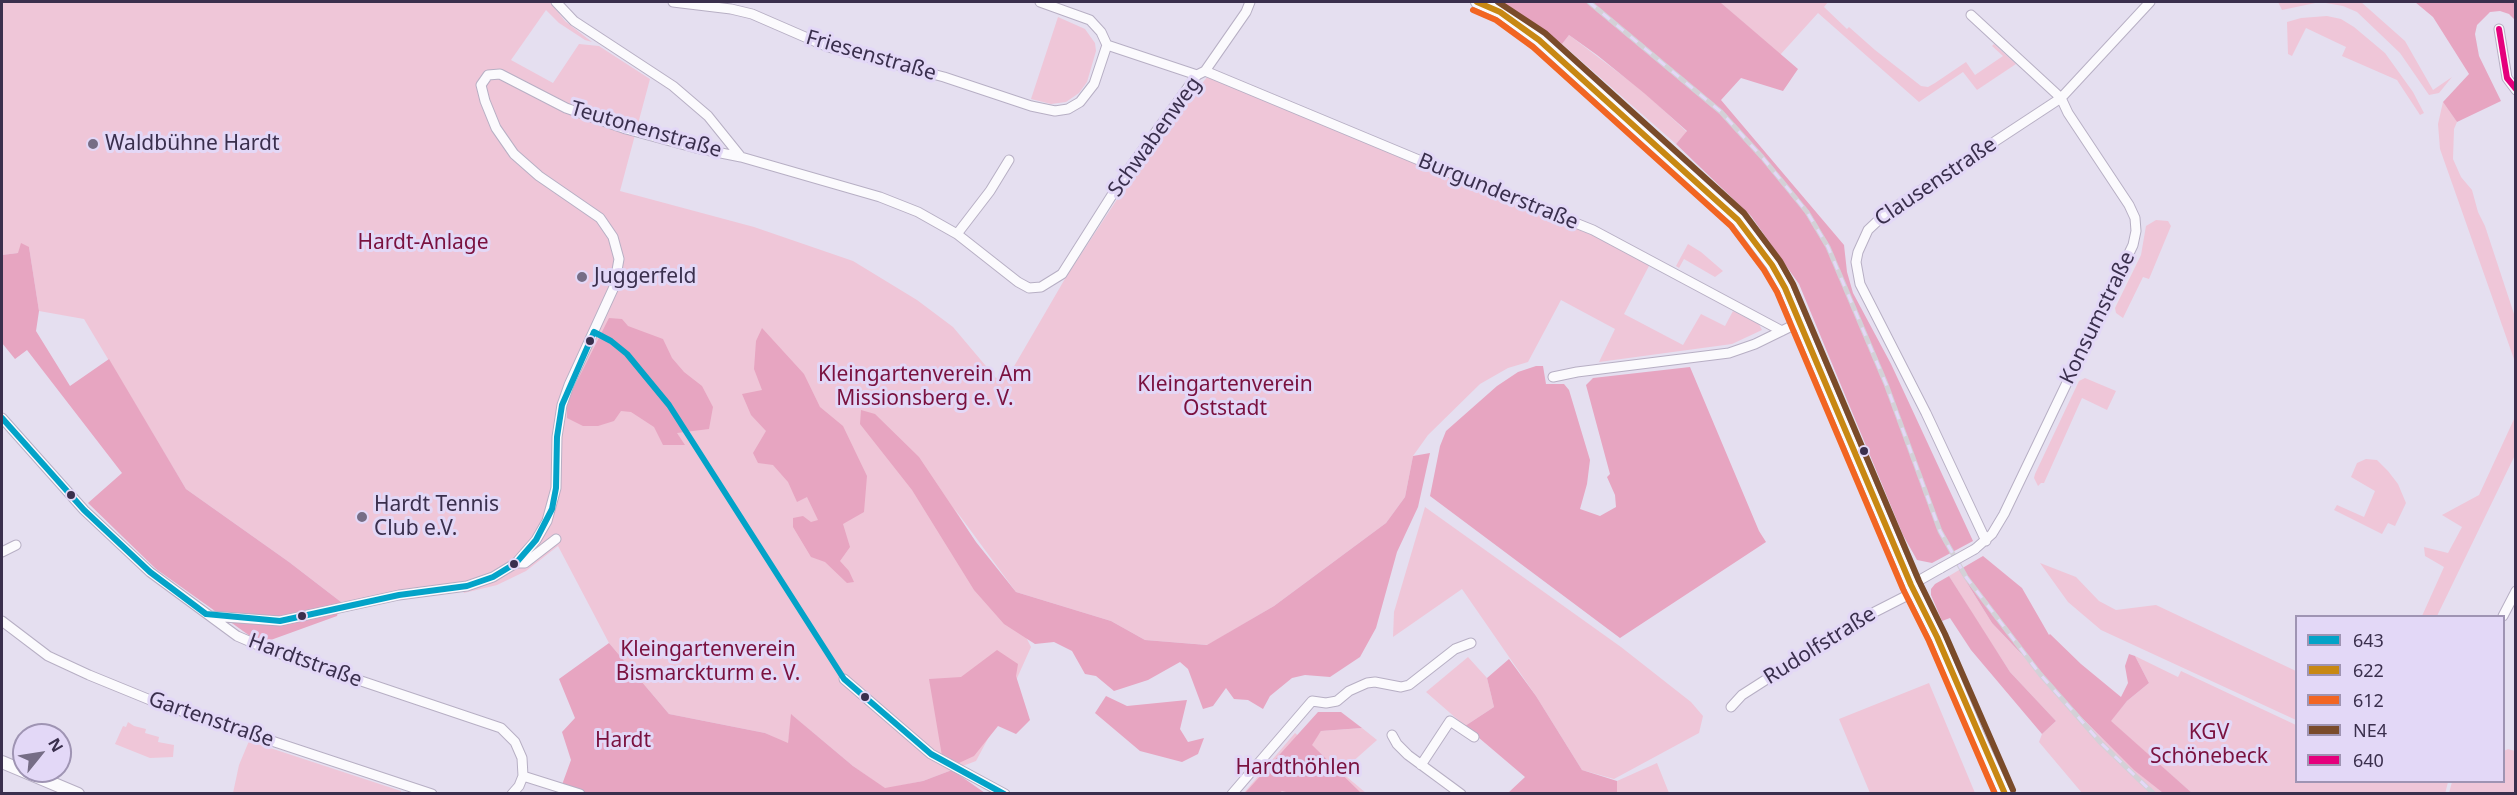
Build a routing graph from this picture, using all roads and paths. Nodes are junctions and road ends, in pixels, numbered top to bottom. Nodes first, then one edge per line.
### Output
1 (556, 2) edge
2 (673, 2) edge
3 (1040, 2) edge
4 (1250, 2) edge
5 (1477, 2) edge
6 (2150, 2) edge
7 (1971, 15) dead end
8 (2499, 29) dead end
9 (1107, 45) junction
10 (1201, 73) junction
11 (2516, 90) edge
12 (2061, 98) junction
13 (741, 157) junction
14 (1009, 160) dead end
15 (957, 234) junction
16 (1062, 274) joint
17 (1800, 322) junction
18 (1782, 331) junction
19 (1553, 377) dead end
20 (2, 418) edge
21 (556, 539) dead end
22 (1986, 541) junction
23 (16, 545) dead end
24 (2, 552) edge
25 (516, 563) junction
26 (1912, 588) junction
27 (2516, 591) edge
28 (2504, 615) edge
29 (210, 616) junction
30 (2, 621) edge
31 (1471, 643) dead end
32 (844, 679) dead end
33 (1731, 707) dead end
34 (1392, 735) dead end
35 (1474, 737) dead end
36 (2, 762) edge
37 (1421, 765) junction
38 (523, 776) junction
39 (78, 794) edge
40 (432, 794) edge
41 (512, 794) edge
42 (580, 794) edge
43 (1005, 794) edge
44 (1232, 794) edge
45 (1461, 794) edge
46 (2005, 794) edge

1 - 13 street
2 - 9 street, Friesenstraße
3 - 9 street
4 - 10 street, Schwabenweg
5 - 17 street
6 - 12 street, Clausenstraße
7 - 12 street, Konsumstraße
8 - 11 street
9 - 10 street, Burgunderstraße
10 - 16 street, Schwabenweg
10 - 18 street, Burgunderstraße
12 - 22 street, Konsumstraße
12 - 22 street, Clausenstraße
13 - 15 street, Teutonenstraße
13 - 25 street, Teutonenstraße
14 - 15 street
15 - 16 street, Teutonenstraße
17 - 18 street
17 - 26 street
18 - 19 street
20 - 29 street, Hardtstraße
21 - 25 street
22 - 26 street, Konsumstraße, bridge
23 - 24 street
25 - 29 street
26 - 33 street, Rudolfstraße
26 - 46 street
27 - 28 street
29 - 38 street, Hardtstraße
30 - 40 street, Gartenstraße
31 - 44 street
32 - 43 street
34 - 37 street
35 - 37 street
36 - 39 street
37 - 45 street
38 - 41 street
38 - 42 street

